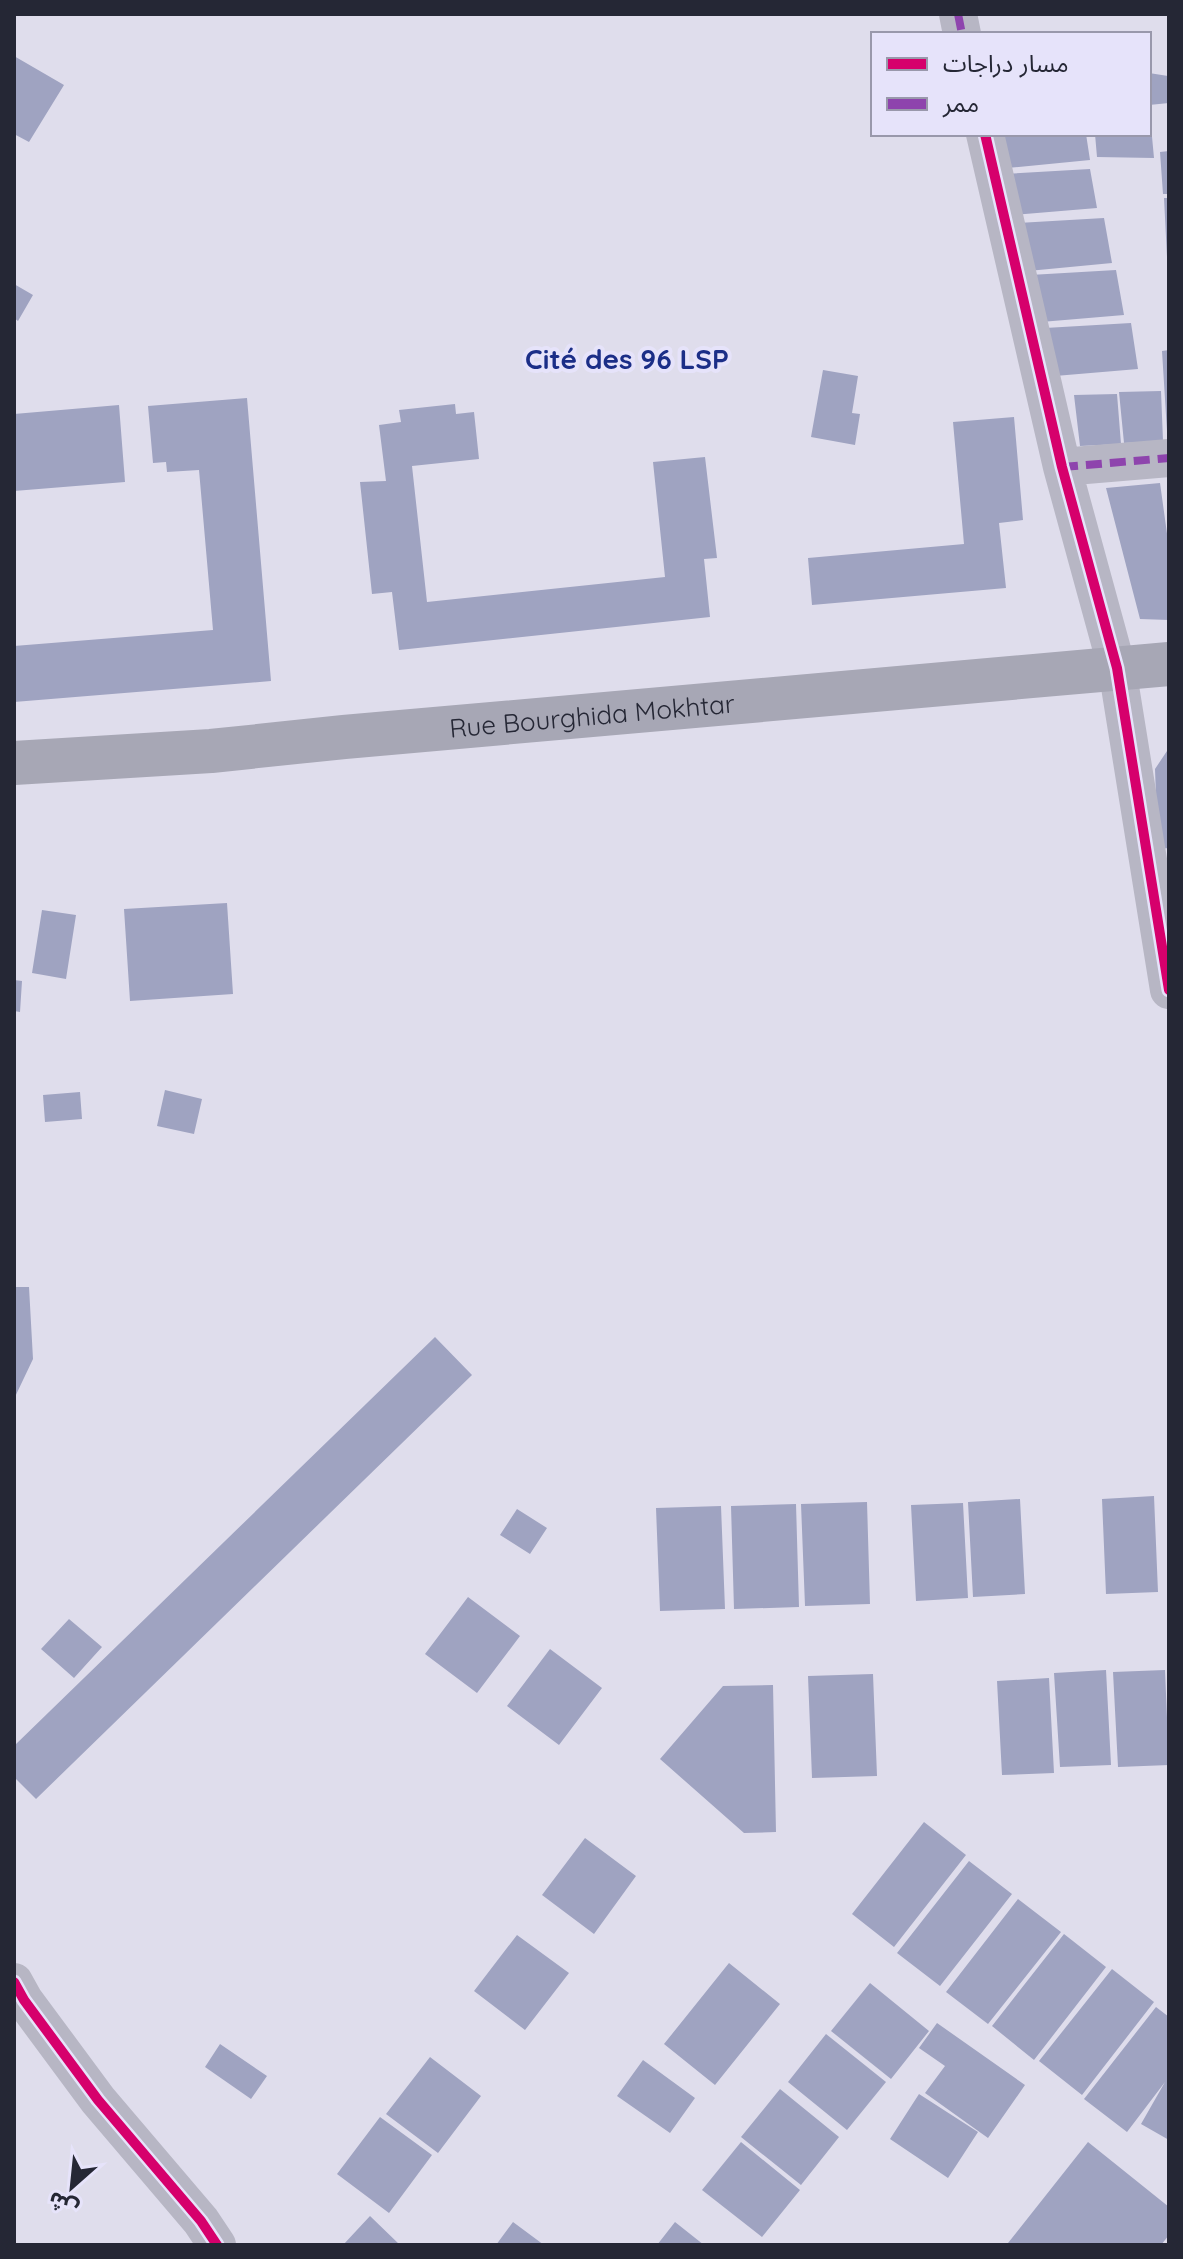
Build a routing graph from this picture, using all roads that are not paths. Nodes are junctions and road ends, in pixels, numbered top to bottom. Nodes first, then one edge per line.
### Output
1 (985, 136) edge
2 (1169, 458) edge
3 (1062, 467) junction
4 (1169, 664) edge
5 (1117, 668) junction
6 (14, 763) edge
7 (1169, 990) edge
8 (14, 1982) edge
9 (217, 2245) edge

1 - 3 street
2 - 3 street
3 - 5 street
4 - 5 main road, Rue Bourghida Mokhtar
5 - 6 main road, Rue Bourghida Mokhtar
5 - 7 street
8 - 9 street

